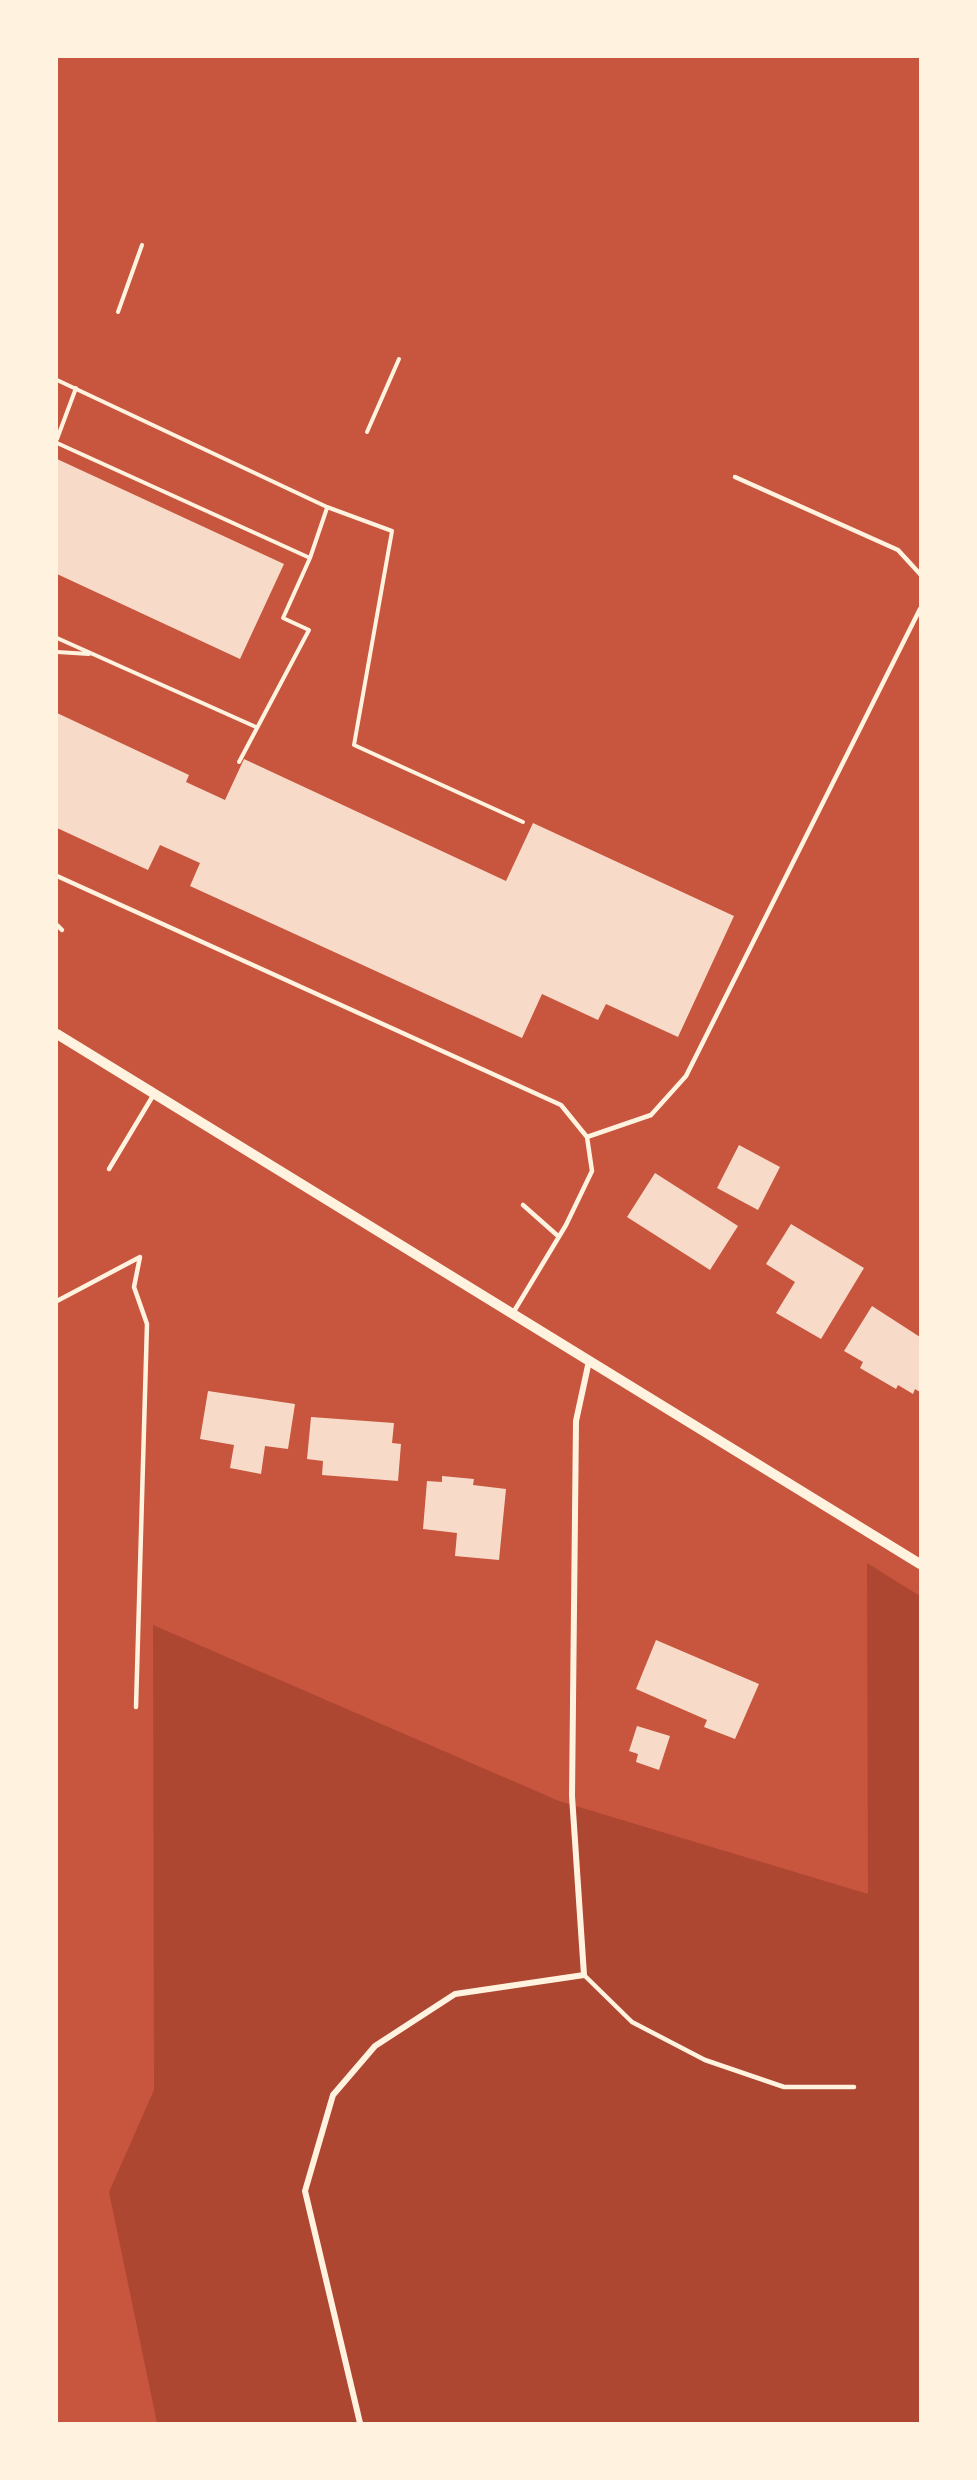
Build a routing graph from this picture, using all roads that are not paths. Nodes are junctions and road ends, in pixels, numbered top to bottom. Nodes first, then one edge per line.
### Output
1 (735, 477) dead end
2 (920, 574) edge
3 (920, 609) edge
4 (57, 876) edge
5 (57, 925) edge
6 (62, 930) dead end
7 (57, 1034) edge
8 (154, 1094) junction
9 (587, 1137) junction
10 (109, 1169) dead end
11 (523, 1205) dead end
12 (558, 1236) junction
13 (57, 1301) edge
14 (513, 1314) junction
15 (589, 1361) junction
16 (920, 1564) edge
17 (136, 1707) dead end
18 (584, 1975) junction
19 (854, 2087) dead end
20 (360, 2423) edge

1 - 2 lane
3 - 9 lane
4 - 9 lane
5 - 6 lane
7 - 8 street
8 - 10 lane
8 - 14 street
9 - 12 lane
11 - 12 lane
12 - 14 lane
13 - 17 lane
14 - 15 street
15 - 16 street
15 - 18 street
18 - 19 lane
18 - 20 street

